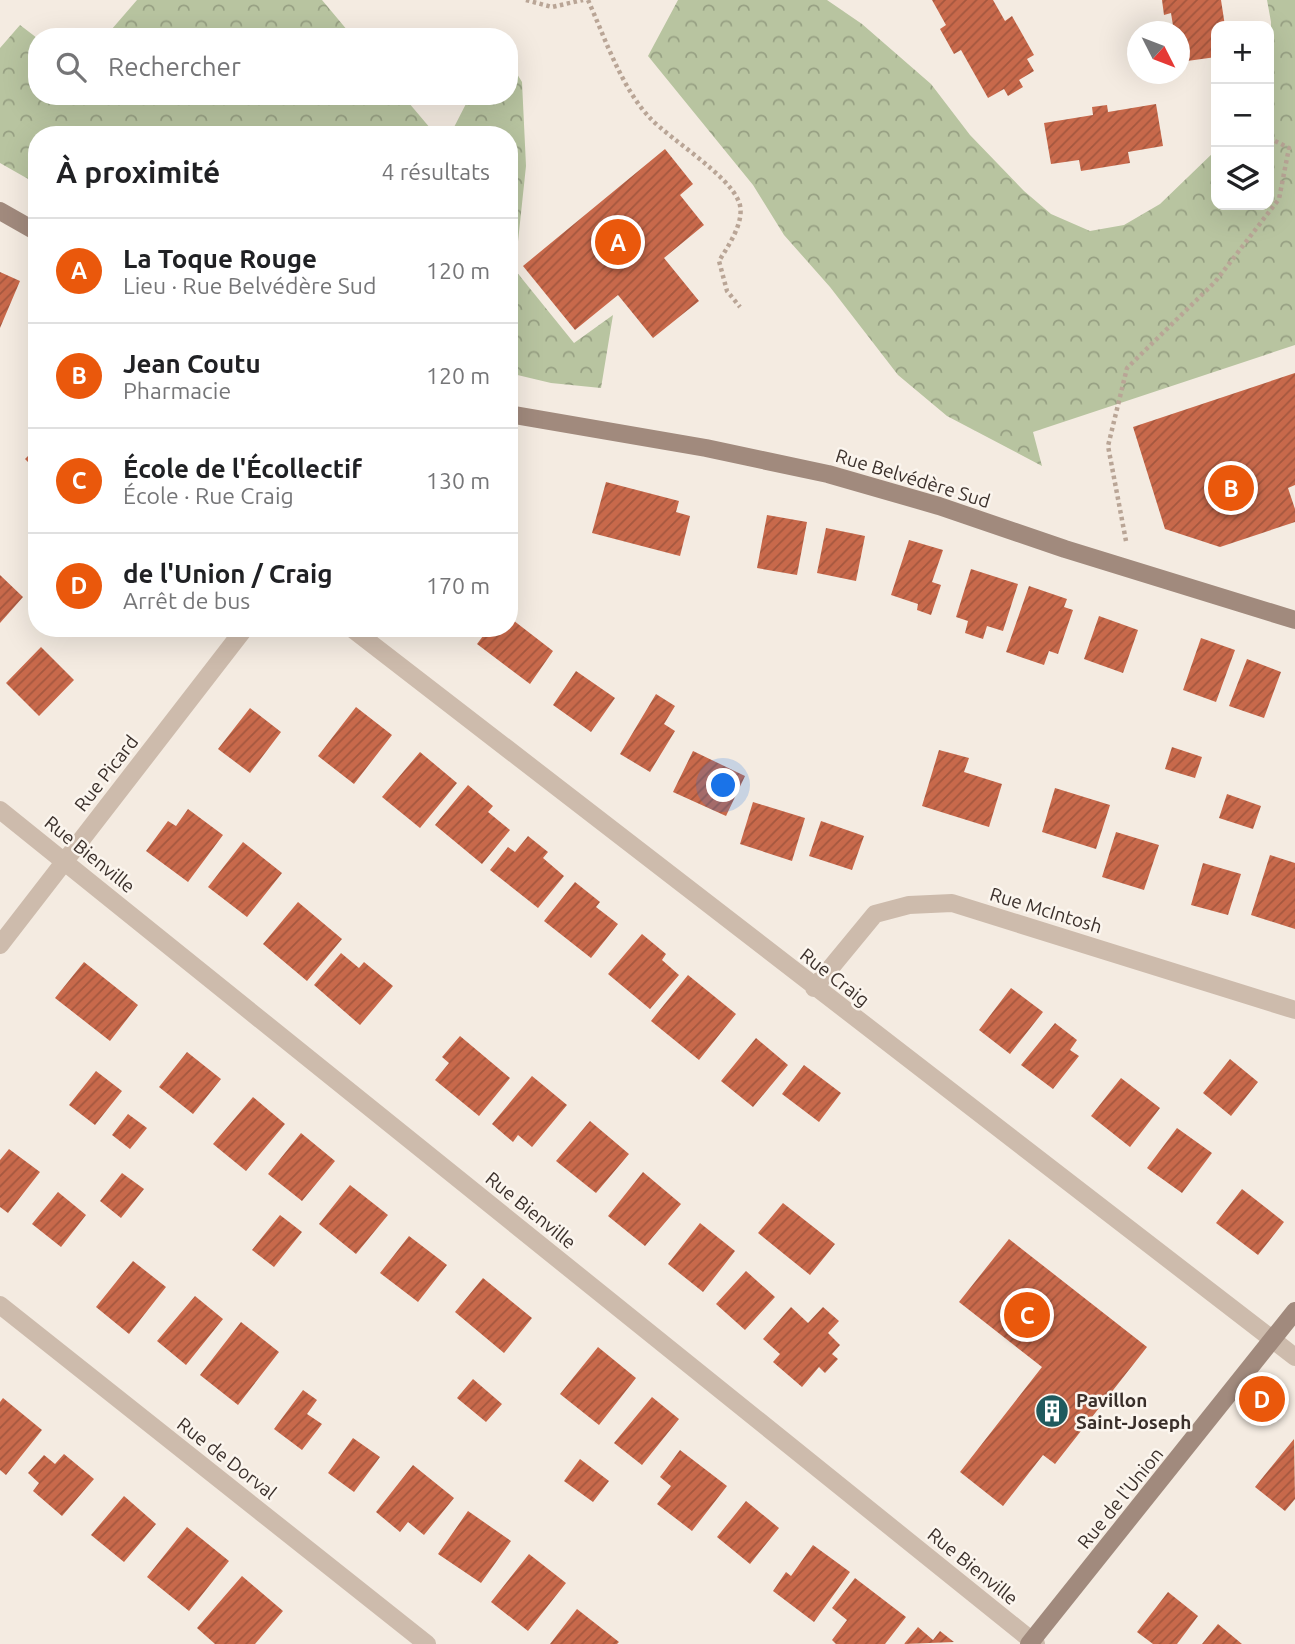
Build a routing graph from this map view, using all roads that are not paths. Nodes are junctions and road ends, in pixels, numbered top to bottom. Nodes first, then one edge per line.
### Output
1 (0, 211) edge
2 (28, 227) edge
3 (518, 416) edge
4 (1295, 620) edge
5 (238, 637) edge
6 (363, 637) edge
7 (0, 810) edge
8 (65, 860) junction
9 (0, 945) edge
10 (814, 988) junction
11 (1295, 1010) edge
12 (0, 1305) edge
13 (1295, 1311) edge
14 (1274, 1340) junction
15 (1295, 1356) edge
16 (1032, 1643) edge
17 (427, 1644) edge

1 - 2 street
3 - 4 street, Rue Belvédère Sud
5 - 8 street, Rue Picard
6 - 10 street, Rue Craig
7 - 8 street, Rue Bienville
8 - 9 street, Rue Picard
8 - 16 street, Rue Bienville
10 - 11 street, Rue McIntosh
10 - 14 street, Rue Craig
12 - 17 street, Rue de Dorval
13 - 14 street, Rue de l'Union
14 - 15 street, Rue Craig
14 - 16 street, Rue de l'Union

